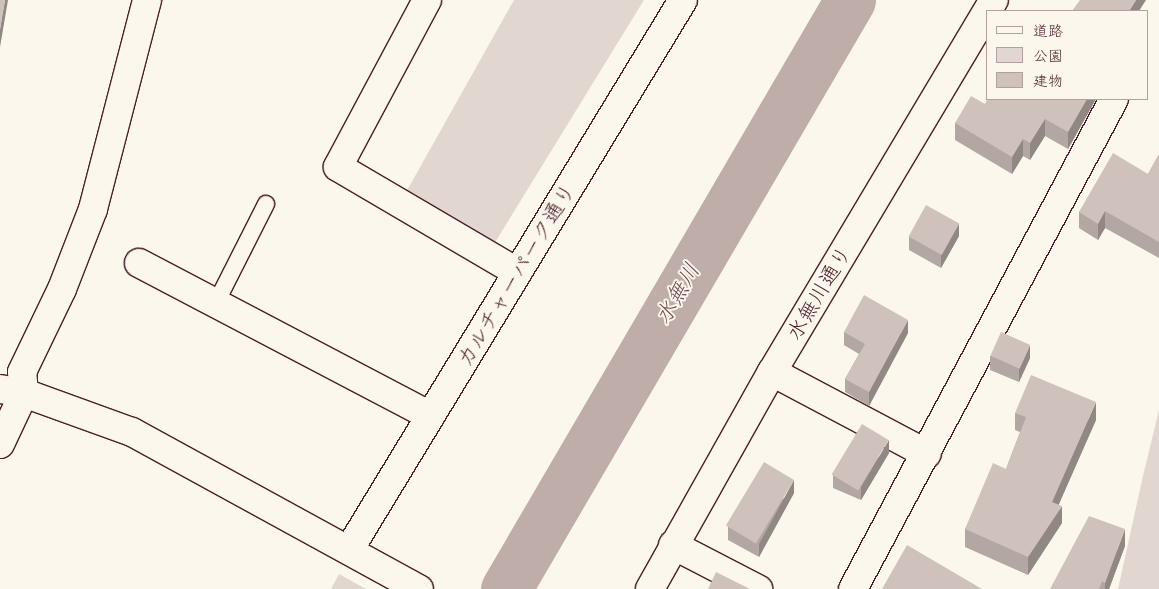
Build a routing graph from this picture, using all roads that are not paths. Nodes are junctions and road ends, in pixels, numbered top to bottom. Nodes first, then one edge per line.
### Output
1 (147, 0) edge
2 (426, 0) edge
3 (684, 0) edge
4 (986, 13) edge
5 (1113, 100) edge
6 (266, 204) dead end
7 (139, 263) dead end
8 (517, 272) junction
9 (216, 303) junction
10 (772, 372) junction
11 (12, 391) edge
12 (430, 416) junction
13 (0, 444) edge
14 (927, 454) junction
15 (673, 544) junction
16 (349, 550) junction
17 (419, 589) edge
18 (650, 589) edge
19 (758, 589) edge
20 (853, 589) edge

1 - 11 street
2 - 8 street
3 - 8 street, カルチャーパーク通り
4 - 10 street, 水無川通り
5 - 14 street
6 - 9 lane
7 - 9 street
8 - 12 street, カルチャーパーク通り
9 - 12 street
10 - 14 street
10 - 15 street, 水無川通り
11 - 13 street
11 - 16 street
12 - 16 street, カルチャーパーク通り
14 - 20 street
15 - 18 street, 水無川通り
15 - 19 street
16 - 17 street

